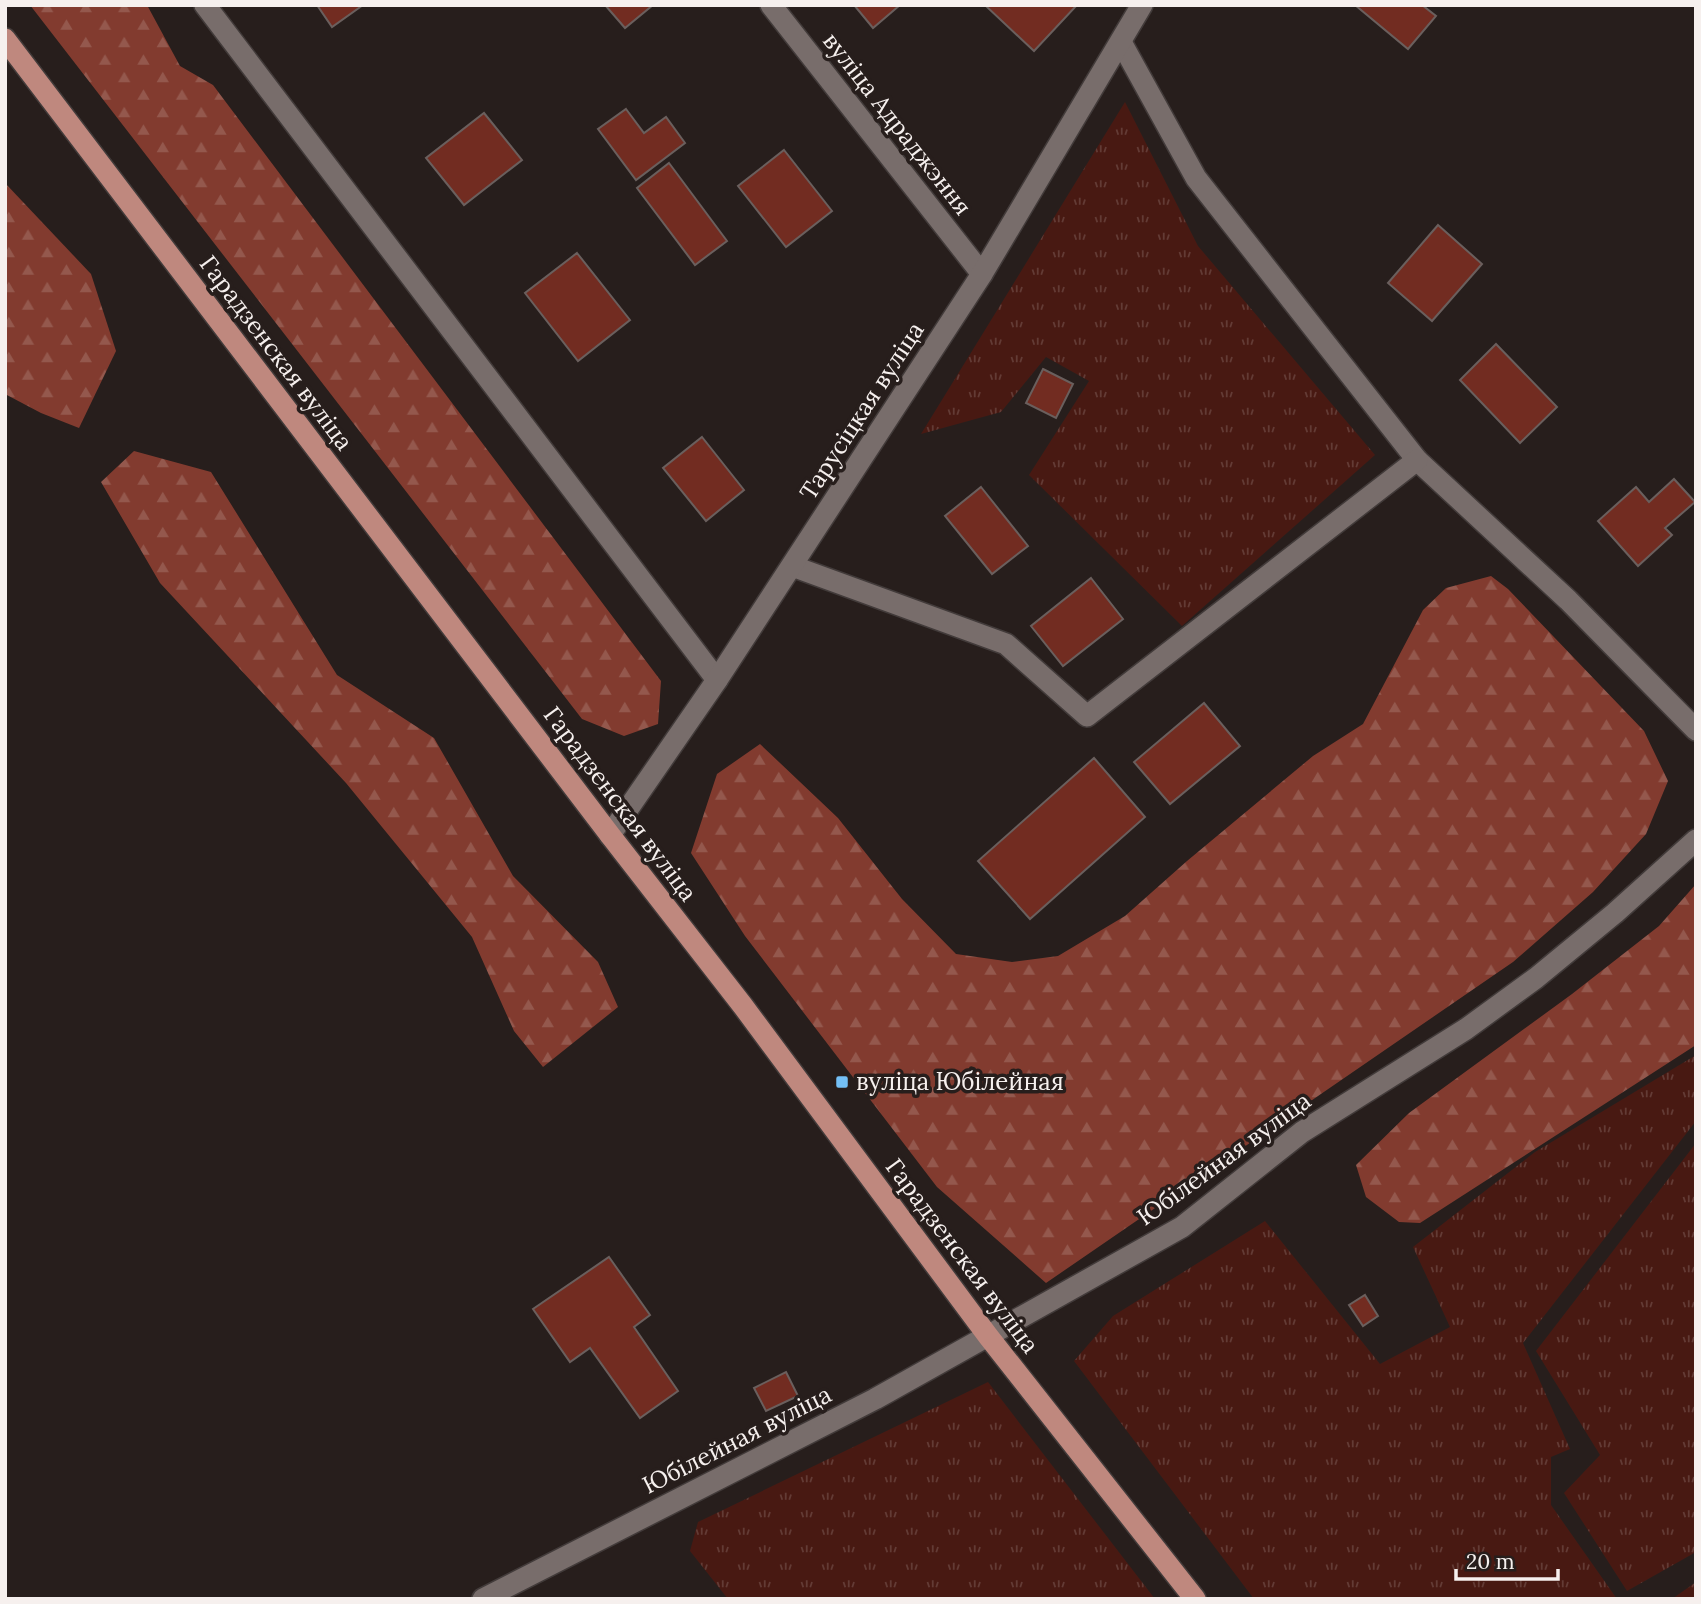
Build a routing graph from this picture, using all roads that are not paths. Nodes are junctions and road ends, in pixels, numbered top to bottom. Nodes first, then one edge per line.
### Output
1 (205, 5) edge
2 (771, 5) edge
3 (1142, 5) edge
4 (5, 39) edge
5 (1121, 42) junction
6 (982, 274) junction
7 (1417, 460) junction
8 (792, 566) junction
9 (717, 680) junction
10 (1696, 730) edge
11 (610, 835) junction
12 (1696, 840) edge
13 (988, 1336) junction
14 (483, 1599) edge
15 (1195, 1599) edge

1 - 9 street
2 - 6 street, вуліца Адраджэння
3 - 5 street, Тарусіцкая вуліца
4 - 11 main road, Гарадзенская вуліца
5 - 6 street, Тарусіцкая вуліца
5 - 7 street
6 - 8 street, Тарусіцкая вуліца
7 - 8 street
7 - 10 street
8 - 9 street, Тарусіцкая вуліца
9 - 11 street, Тарусіцкая вуліца
11 - 13 main road, Гарадзенская вуліца
12 - 13 street, Юбілейная вуліца
13 - 14 street, Юбілейная вуліца
13 - 15 main road, Гарадзенская вуліца

